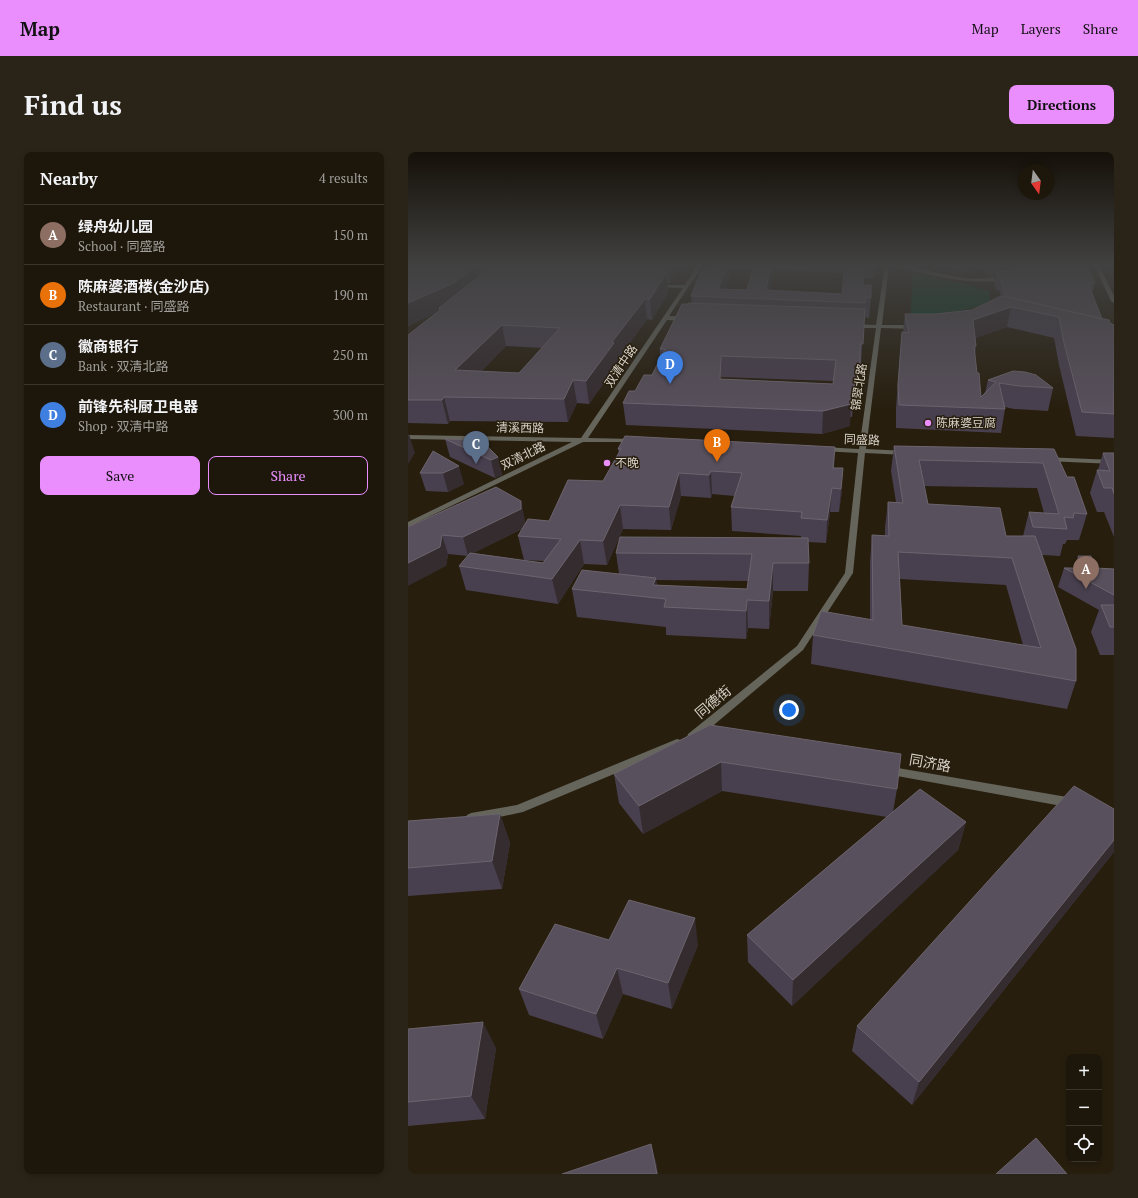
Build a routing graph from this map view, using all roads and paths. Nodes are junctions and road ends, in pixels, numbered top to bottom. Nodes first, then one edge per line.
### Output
1 (670, 313) edge
2 (881, 313) edge
3 (667, 318) junction
4 (698, 319) edge
5 (847, 325) edge
6 (920, 326) edge
7 (879, 327) junction
8 (408, 437) edge
9 (584, 439) junction
10 (640, 442) edge
11 (814, 449) edge
12 (862, 451) junction
13 (917, 453) edge
14 (1035, 459) edge
15 (1114, 462) edge
16 (408, 525) edge
17 (694, 736) junction
18 (709, 739) edge
19 (873, 768) edge
20 (1083, 805) edge
21 (460, 820) edge

1 - 3 street, 双清中路
2 - 7 street, 锦翠北路
3 - 4 street
3 - 9 street, 双清中路
5 - 7 street
6 - 7 street
7 - 12 street, 锦翠北路
8 - 9 street, 清溪西路
9 - 10 street
9 - 16 street, 双清北路
11 - 12 street, 同盛路
12 - 13 street, 同盛路
12 - 17 street, 同德街
14 - 15 street
17 - 18 street
17 - 21 street, 同德街
19 - 20 street, 同济路

